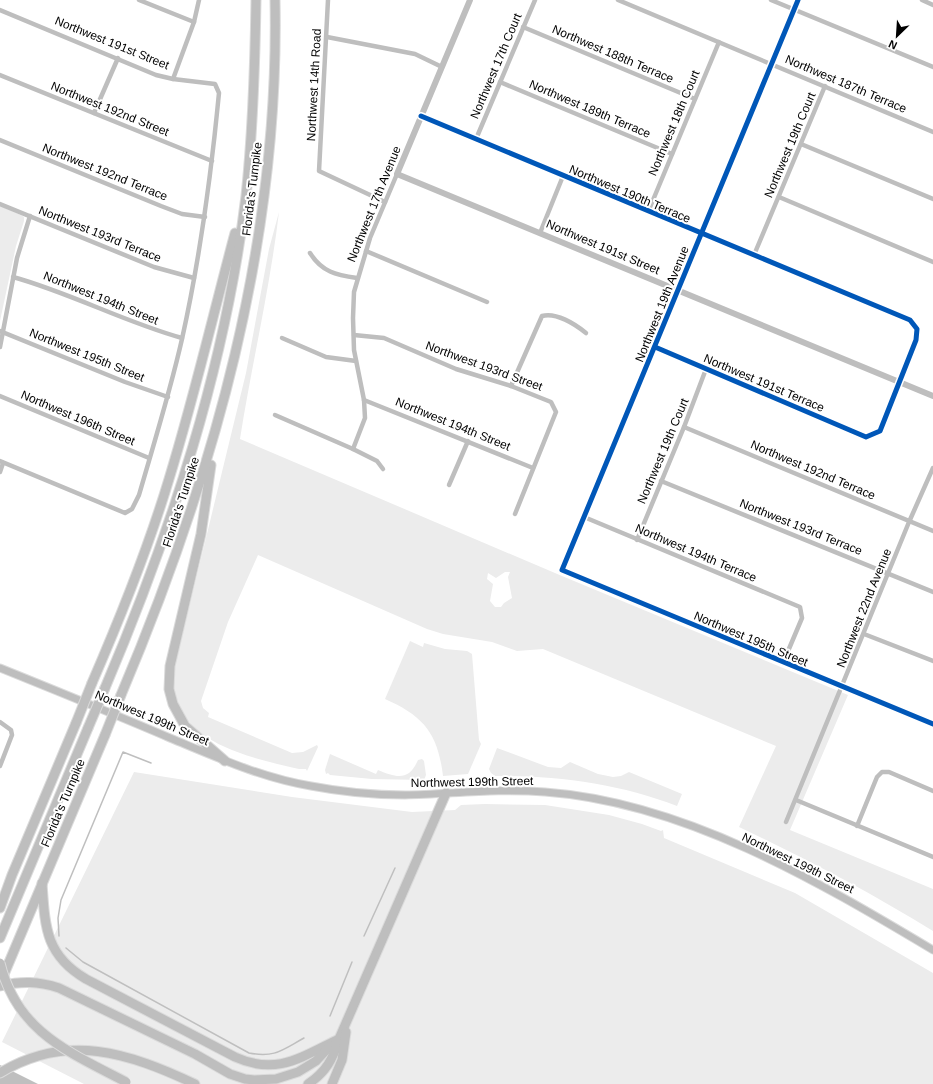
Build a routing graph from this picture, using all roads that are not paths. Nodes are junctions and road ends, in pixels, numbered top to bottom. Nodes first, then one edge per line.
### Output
1 (139, 0) edge
2 (199, 0) edge
3 (256, 0) edge
4 (275, 0) edge
5 (328, 0) edge
6 (470, 0) edge
7 (535, 0) edge
8 (618, 0) edge
9 (635, 0) edge
10 (770, 0) edge
11 (798, 0) edge
12 (922, 0) edge
13 (933, 5) edge
14 (633, 6) junction
15 (0, 10) edge
16 (794, 10) junction
17 (194, 22) junction
18 (523, 27) junction
19 (327, 37) junction
20 (719, 42) junction
21 (118, 58) junction
22 (772, 64) junction
23 (442, 67) junction
24 (933, 67) edge
25 (0, 74) edge
26 (172, 79) junction
27 (500, 82) junction
28 (825, 86) junction
29 (695, 99) junction
30 (94, 113) junction
31 (421, 116) junction
32 (933, 132) edge
33 (476, 139) junction
34 (0, 140) edge
35 (801, 144) junction
36 (672, 154) junction
37 (212, 161) junction
38 (397, 174) junction
39 (563, 176) junction
40 (246, 195) junction
41 (779, 197) junction
42 (933, 199) edge
43 (385, 202) junction
44 (0, 204) edge
45 (648, 212) junction
46 (30, 216) junction
47 (205, 217) junction
48 (540, 233) junction
49 (701, 234) junction
50 (366, 251) junction
51 (310, 253) dead end
52 (754, 255) junction
53 (933, 262) edge
54 (13, 277) junction
55 (194, 278) junction
56 (357, 278) junction
57 (678, 291) junction
58 (487, 302) dead end
59 (2, 332) edge
60 (586, 333) dead end
61 (354, 335) junction
62 (182, 338) junction
63 (282, 338) dead end
64 (0, 347) edge
65 (655, 347) junction
66 (356, 362) junction
67 (706, 369) junction
68 (899, 381) junction
69 (511, 386) junction
70 (0, 396) edge
71 (933, 396) edge
72 (168, 397) junction
73 (364, 400) junction
74 (275, 415) dead end
75 (684, 427) junction
76 (216, 433) junction
77 (468, 441) junction
78 (353, 449) junction
79 (149, 458) junction
80 (2, 462) edge
81 (534, 468) junction
82 (933, 468) edge
83 (383, 469) dead end
84 (0, 472) edge
85 (661, 481) junction
86 (450, 485) dead end
87 (515, 514) dead end
88 (584, 517) junction
89 (909, 522) junction
90 (933, 531) edge
91 (637, 540) junction
92 (562, 570) joint
93 (889, 574) junction
94 (933, 592) edge
95 (864, 634) junction
96 (933, 660) edge
97 (783, 663) junction
98 (0, 668) edge
99 (843, 687) junction
100 (0, 722) edge
101 (933, 724) edge
102 (225, 761) junction
103 (0, 766) edge
104 (933, 791) edge
105 (446, 793) junction
106 (796, 800) junction
107 (786, 822) dead end
108 (856, 826) junction
109 (933, 857) edge
110 (42, 883) junction
111 (0, 908) edge
112 (0, 938) edge
113 (933, 950) edge
114 (0, 963) edge
115 (0, 985) edge
116 (346, 1024) junction
117 (339, 1039) junction
118 (0, 1073) edge
119 (129, 1083) edge
120 (195, 1084) edge
121 (308, 1084) edge
122 (332, 1084) edge

1 - 17 street
2 - 17 street
3 - 40 highway, Florida's Turnpike
4 - 76 highway, Florida's Turnpike
5 - 19 street, Northwest 14th Road
6 - 23 street, Northwest 17th Avenue
7 - 18 street, Northwest 17th Court
8 - 14 street, Northwest 187th Terrace
9 - 14 street
10 - 16 street
11 - 16 street, Northwest 19th Avenue
12 - 13 street
14 - 20 street, Northwest 187th Terrace
15 - 21 street, Northwest 191st Street
16 - 22 street, Northwest 19th Avenue
16 - 24 street
17 - 26 street
18 - 27 street, Northwest 17th Court
18 - 29 street, Northwest 188th Terrace
19 - 23 street
19 - 43 street, Northwest 14th Road
20 - 22 street, Northwest 187th Terrace
20 - 29 street, Northwest 18th Court
21 - 26 street, Northwest 191st Street
21 - 30 street
22 - 28 street, Northwest 187th Terrace
22 - 49 street, Northwest 19th Avenue
23 - 31 street, Northwest 17th Avenue
25 - 30 street, Northwest 192nd Street
26 - 37 street, Northwest 191st Street
27 - 33 street, Northwest 17th Court
27 - 36 street, Northwest 189th Terrace
28 - 32 street, Northwest 187th Terrace
28 - 35 street, Northwest 19th Court
29 - 36 street, Northwest 18th Court
30 - 37 street, Northwest 192nd Street
31 - 33 street, Northwest 190th Terrace
31 - 38 street, Northwest 17th Avenue
33 - 39 street, Northwest 190th Terrace
34 - 47 street, Northwest 192nd Terrace
35 - 41 street, Northwest 19th Court
35 - 42 street
36 - 45 street, Northwest 18th Court
37 - 47 street
38 - 43 street, Northwest 17th Avenue
38 - 48 street, Northwest 191st Street
39 - 45 street, Northwest 190th Terrace
39 - 48 street
40 - 111 highway, bridge
40 - 112 highway, Florida's Turnpike, bridge
41 - 52 street, Northwest 19th Court
41 - 53 street
43 - 50 street, Northwest 17th Avenue
44 - 46 street, Northwest 193rd Terrace
45 - 49 street, Northwest 190th Terrace
46 - 54 street
46 - 55 street, Northwest 193rd Terrace
47 - 55 street
48 - 57 street, Northwest 191st Street
49 - 52 street, Northwest 190th Terrace
49 - 57 street, Northwest 19th Avenue
50 - 56 street, Northwest 17th Avenue
50 - 58 street
51 - 56 street
52 - 68 street, Northwest 190th Terrace
54 - 59 street
54 - 62 street, Northwest 194th Street
55 - 62 street
56 - 61 street, Northwest 17th Avenue
57 - 65 street, Northwest 19th Avenue
57 - 68 street, Northwest 191st Street
59 - 64 street
59 - 72 street, Northwest 195th Street
60 - 69 street
61 - 66 street, Northwest 17th Avenue
61 - 69 street, Northwest 193rd Street
62 - 72 street
63 - 66 street
65 - 67 street, Northwest 191st Terrace
65 - 88 street, Northwest 19th Avenue
66 - 73 street, Northwest 17th Avenue
67 - 68 street, Northwest 191st Terrace
67 - 75 street, Northwest 19th Court
68 - 71 street, Northwest 191st Street
69 - 81 street, Northwest 193rd Street
70 - 79 street, Northwest 196th Street
72 - 79 street
73 - 77 street, Northwest 194th Street
73 - 78 street, Northwest 17th Avenue
74 - 78 street
75 - 85 street, Northwest 19th Court
75 - 89 street, Northwest 192nd Terrace
76 - 102 highway
76 - 110 highway, Florida's Turnpike, bridge
77 - 81 street, Northwest 194th Street
77 - 86 street
78 - 83 street
79 - 80 street
80 - 84 street
81 - 87 street
82 - 89 street, Northwest 22nd Avenue
85 - 91 street, Northwest 19th Court
85 - 93 street, Northwest 193rd Terrace
88 - 91 street, Northwest 194th Terrace
88 - 92 street, Northwest 19th Avenue
89 - 90 street, Northwest 192nd Terrace
89 - 93 street, Northwest 22nd Avenue
91 - 97 street, Northwest 194th Terrace
92 - 97 street, Northwest 195th Street
93 - 94 street, Northwest 193rd Terrace
93 - 95 street, Northwest 22nd Avenue
95 - 96 street
95 - 99 street, Northwest 22nd Avenue
97 - 99 street, Northwest 195th Street
98 - 102 main road, Northwest 199th Street
99 - 101 street, Northwest 195th Street
99 - 106 street, Northwest 22nd Avenue
100 - 103 street
102 - 105 main road, Northwest 199th Street
104 - 108 street
105 - 113 main road, Northwest 199th Street
105 - 116 highway
106 - 107 street, Northwest 22nd Avenue
106 - 108 street
108 - 109 street
110 - 115 highway, Florida's Turnpike
110 - 117 highway
114 - 119 highway, bridge
115 - 117 highway
116 - 117 highway
116 - 122 highway
117 - 121 highway
118 - 120 highway

